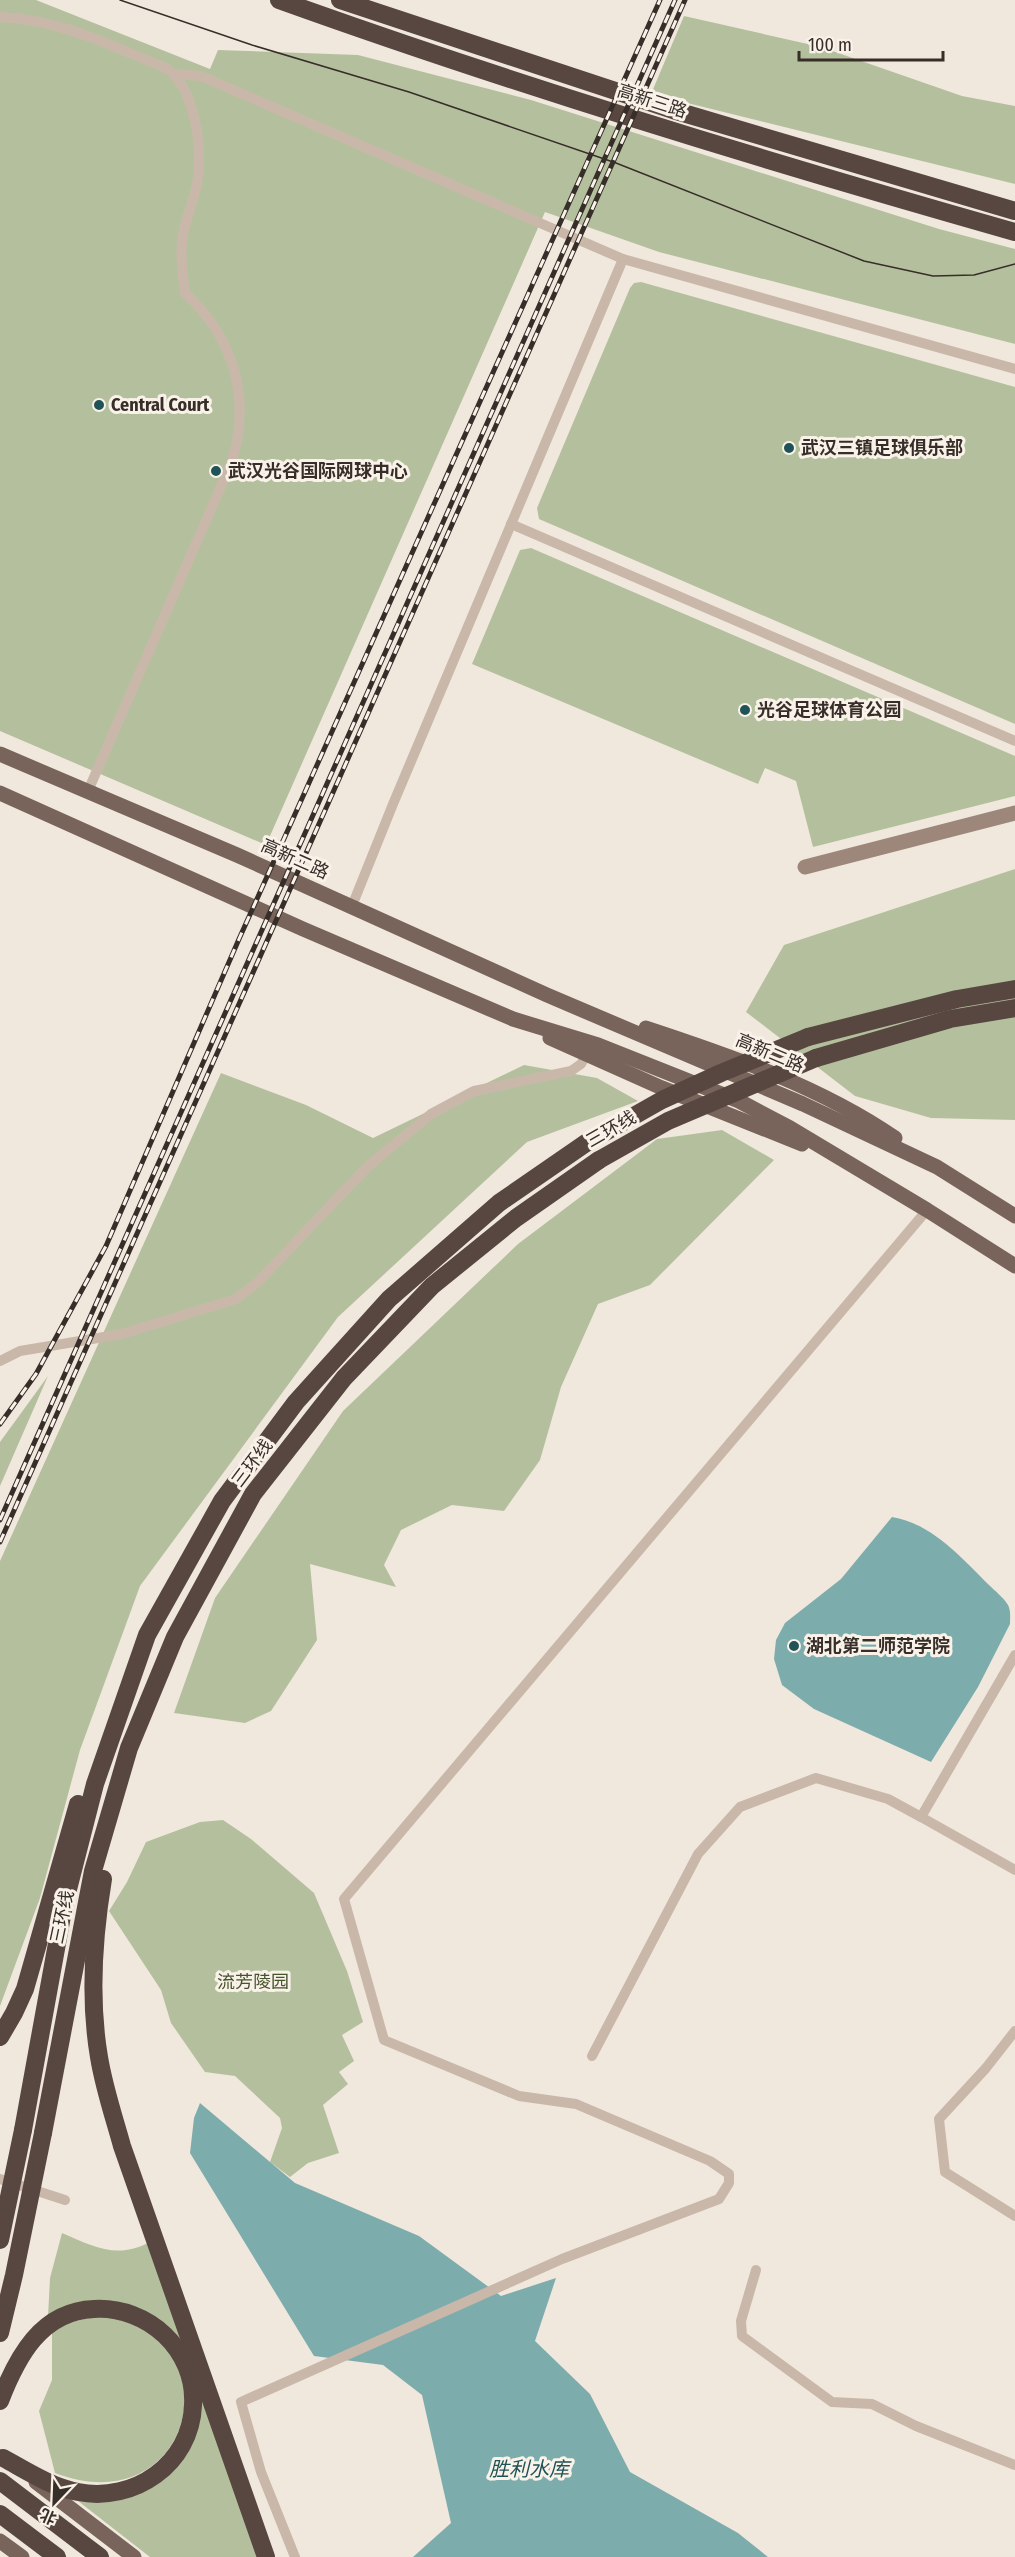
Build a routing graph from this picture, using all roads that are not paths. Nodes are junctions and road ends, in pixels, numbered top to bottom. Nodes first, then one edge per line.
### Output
1 (279, 0) edge
2 (340, 0) edge
3 (356, 0) edge
4 (0, 17) edge
5 (492, 51) junction
6 (174, 74) junction
7 (1015, 211) edge
8 (1015, 232) edge
9 (622, 259) junction
10 (1015, 369) edge
11 (511, 524) junction
12 (1015, 741) edge
13 (0, 754) edge
14 (87, 791) junction
15 (0, 793) edge
16 (1015, 813) edge
17 (805, 867) dead end
18 (352, 906) junction
19 (1015, 989) edge
20 (1015, 1008) edge
21 (513, 1019) junction
22 (587, 1054) junction
23 (835, 1156) junction
24 (927, 1210) junction
25 (1015, 1216) edge
26 (1015, 1266) edge
27 (0, 1361) edge
28 (176, 1637) junction
29 (1015, 1655) edge
30 (124, 1704) junction
31 (921, 1817) junction
32 (1015, 1870) edge
33 (1015, 2031) edge
34 (0, 2037) edge
35 (592, 2056) dead end
36 (0, 2179) edge
37 (65, 2200) dead end
38 (1015, 2216) edge
39 (0, 2240) edge
40 (756, 2270) dead end
41 (0, 2332) edge
42 (0, 2401) edge
43 (2, 2456) edge
44 (1015, 2465) edge
45 (0, 2481) edge
46 (0, 2514) edge
47 (0, 2541) edge
48 (22, 2557) edge
49 (57, 2557) edge
50 (100, 2557) edge
51 (134, 2557) edge
52 (266, 2557) edge
53 (294, 2557) edge

1 - 8 highway, 高新三路
2 - 5 highway, 高新三路
3 - 5 street, 高新三路
4 - 6 street
5 - 7 highway, 高新三路
6 - 9 street
6 - 14 street
9 - 10 street
9 - 11 street
11 - 12 street
11 - 18 street
13 - 14 main road, 高新二路
14 - 18 main road, 高新二路
15 - 21 main road
16 - 17 street
18 - 25 main road, 高新二路
19 - 30 highway, 三环线, bridge
20 - 28 highway, 三环线, bridge
21 - 22 main road
21 - 23 main road
22 - 23 main road
22 - 27 street
23 - 24 main road
24 - 26 main road
24 - 53 street
28 - 41 highway, 三环线, bridge
28 - 52 highway
29 - 31 street
30 - 34 highway
30 - 39 highway, 三环线, bridge
31 - 32 street
31 - 35 street
33 - 38 street
36 - 37 street
40 - 44 street
42 - 43 highway
43 - 51 main road
45 - 50 highway
46 - 49 highway
47 - 48 main road

